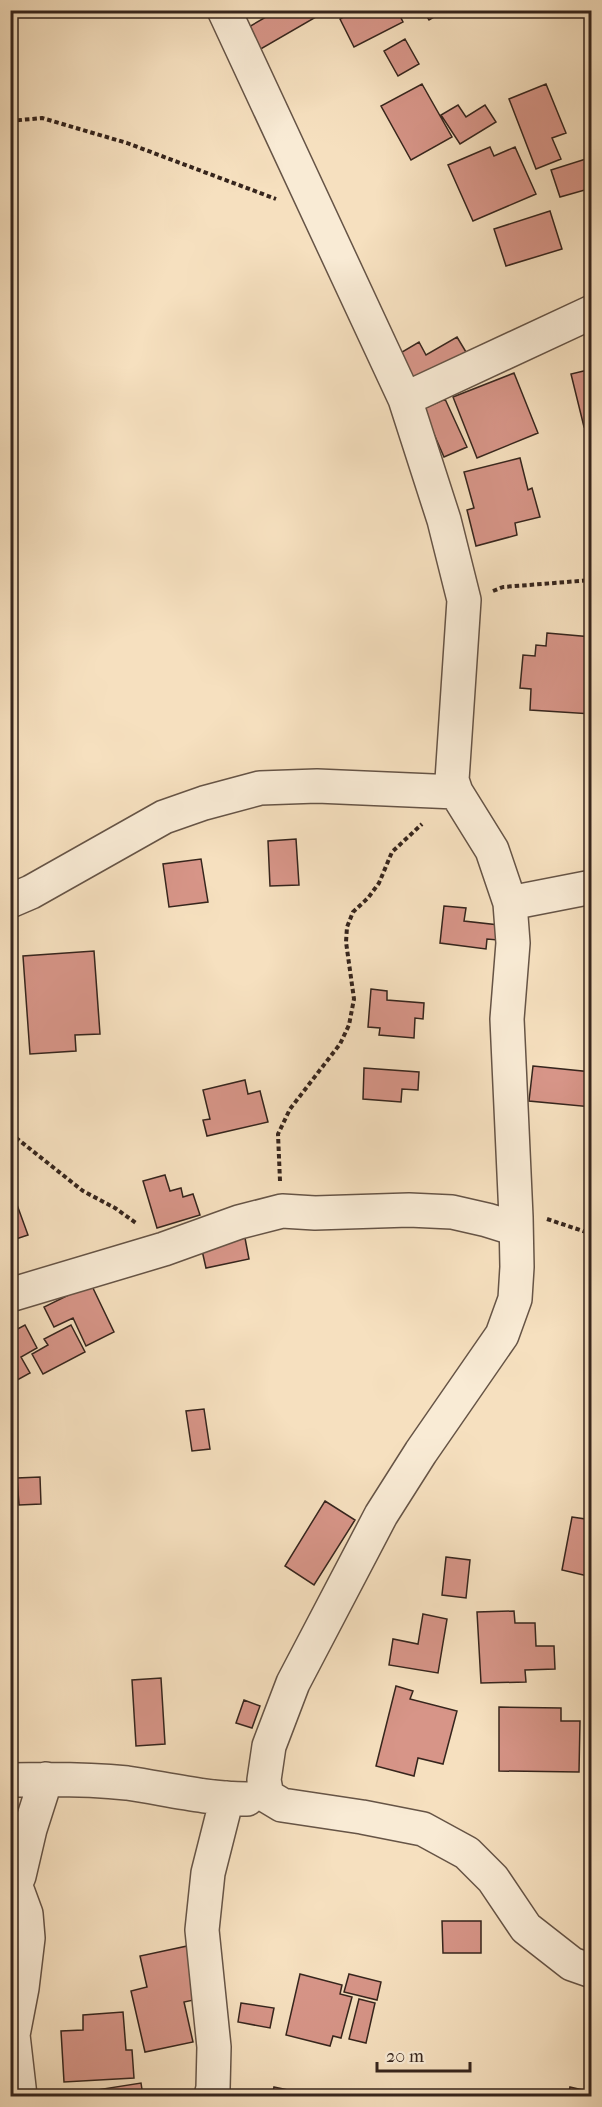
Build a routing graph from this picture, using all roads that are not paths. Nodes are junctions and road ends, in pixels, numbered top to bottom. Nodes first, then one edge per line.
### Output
1 (224, 10) edge
2 (591, 312) edge
3 (405, 399) junction
4 (447, 792) junction
5 (591, 887) edge
6 (10, 901) edge
7 (510, 903) junction
8 (516, 1223) junction
9 (10, 1295) edge
10 (46, 1779) junction
11 (10, 1780) edge
12 (267, 1796) junction
13 (227, 1798) junction
14 (13, 1886) edge
15 (591, 1971) edge
16 (20, 2097) edge
17 (211, 2097) edge

1 - 3 street
2 - 3 street
3 - 4 street
4 - 6 street
4 - 7 street
5 - 7 street
7 - 8 street
8 - 9 street
8 - 12 street
10 - 11 street
10 - 13 street
10 - 14 street
12 - 13 street
12 - 15 street
13 - 17 street
14 - 16 street

